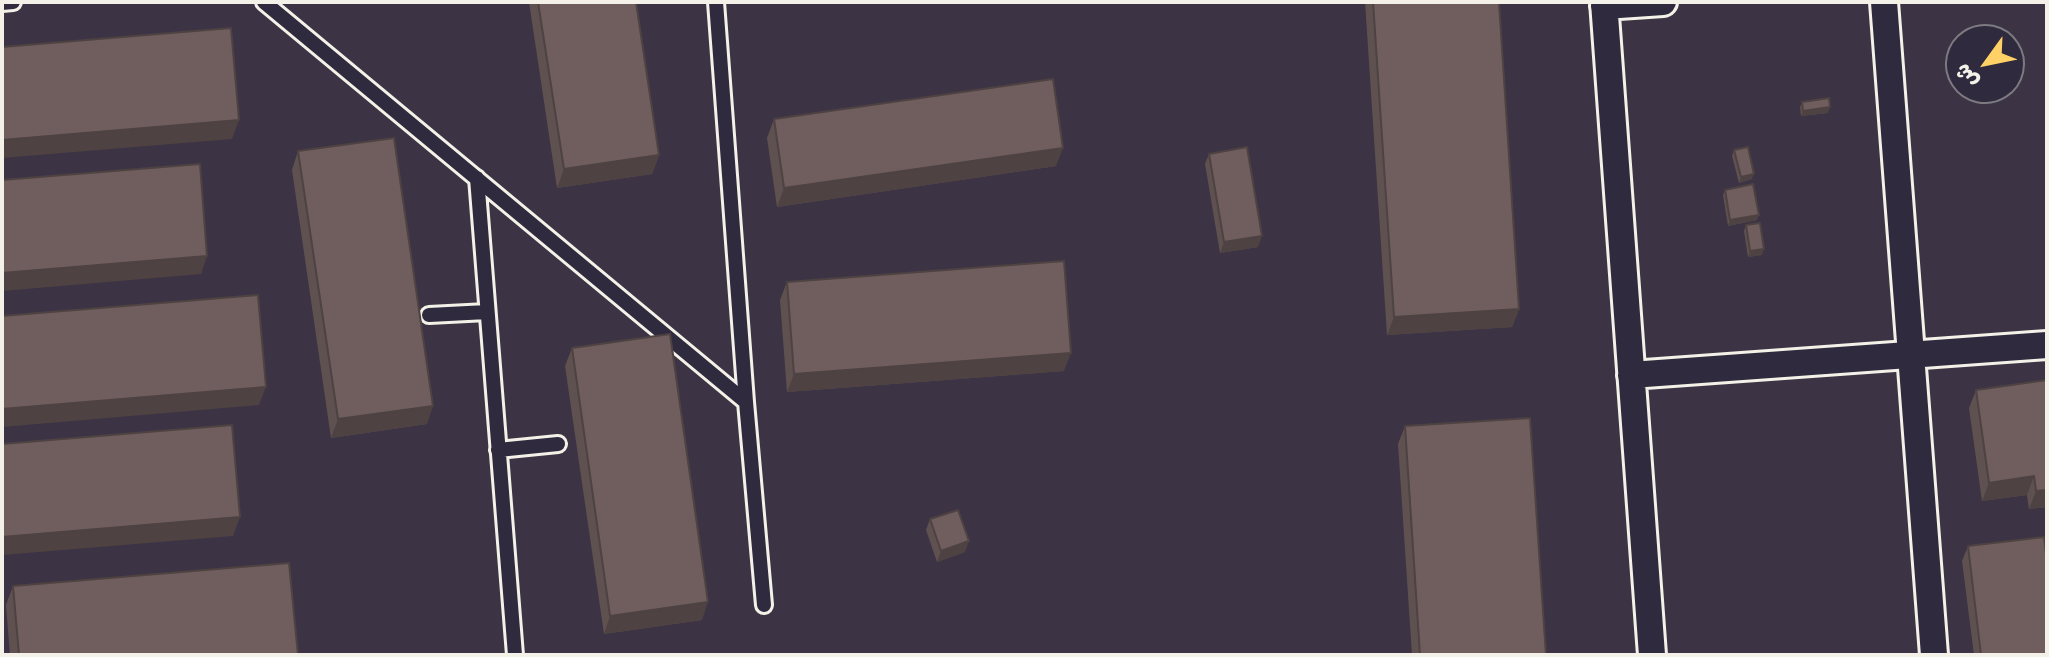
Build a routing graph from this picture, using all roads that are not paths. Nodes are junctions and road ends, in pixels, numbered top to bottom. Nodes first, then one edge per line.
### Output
1 (13, 2) edge
2 (264, 2) edge
3 (716, 2) edge
4 (1663, 2) edge
5 (1884, 2) edge
6 (2, 3) edge
7 (1604, 4) edge
8 (477, 178) junction
9 (487, 312) junction
10 (429, 315) dead end
11 (2047, 345) edge
12 (1911, 355) junction
13 (1631, 375) junction
14 (746, 402) junction
15 (558, 444) dead end
16 (498, 450) junction
17 (764, 605) dead end
18 (515, 655) edge
19 (1652, 655) edge
20 (1934, 655) edge

1 - 6 lane
2 - 8 lane
3 - 14 lane
4 - 7 street
5 - 12 street
7 - 13 street
8 - 9 lane
8 - 14 lane
9 - 10 lane
9 - 16 lane
11 - 12 street
12 - 13 street
12 - 20 street
13 - 19 street
14 - 17 lane
15 - 16 lane
16 - 18 lane

